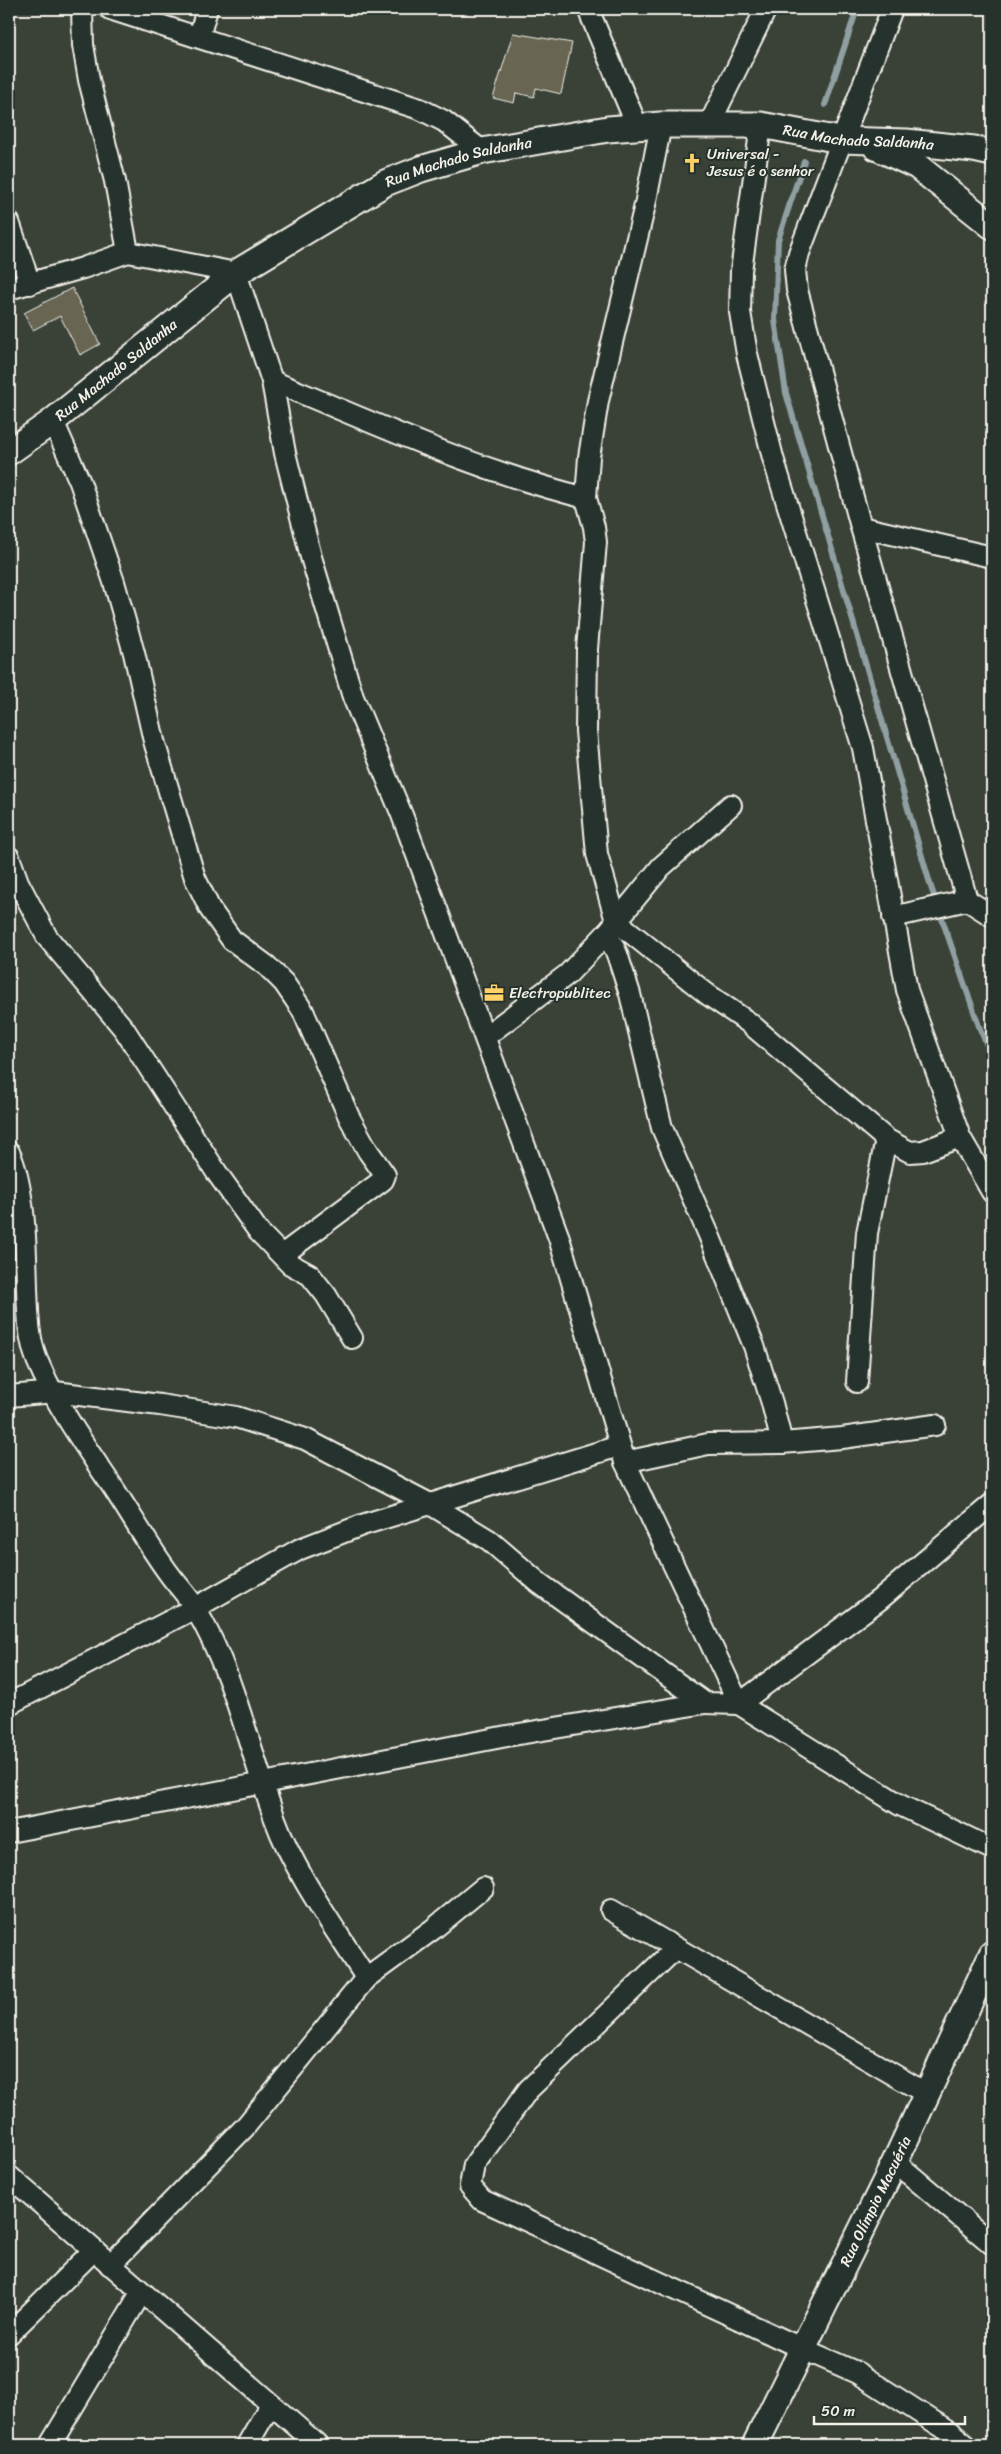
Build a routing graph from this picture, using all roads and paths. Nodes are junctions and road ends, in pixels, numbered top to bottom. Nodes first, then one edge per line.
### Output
1 (82, 9) edge
2 (110, 9) edge
3 (207, 9) edge
4 (588, 9) edge
5 (766, 9) edge
6 (892, 9) edge
7 (199, 37) junction
8 (710, 123) junction
9 (661, 124) junction
10 (761, 125) junction
11 (637, 126) junction
12 (850, 140) junction
13 (482, 151) junction
14 (992, 154) edge
15 (9, 222) edge
16 (992, 226) edge
17 (128, 252) junction
18 (236, 273) junction
19 (30, 284) junction
20 (9, 288) edge
21 (272, 381) junction
22 (53, 421) junction
23 (9, 452) edge
24 (586, 498) junction
25 (861, 527) junction
26 (992, 557) edge
27 (731, 805) dead end
28 (9, 857) edge
29 (967, 900) junction
30 (992, 916) edge
31 (893, 917) junction
32 (612, 927) junction
33 (486, 1036) junction
34 (960, 1137) junction
35 (886, 1139) junction
36 (9, 1152) edge
37 (992, 1192) edge
38 (282, 1255) junction
39 (352, 1338) dead end
40 (857, 1382) dead end
41 (55, 1392) junction
42 (9, 1396) edge
43 (935, 1425) dead end
44 (782, 1443) junction
45 (622, 1454) junction
46 (430, 1504) junction
47 (992, 1504) edge
48 (195, 1608) junction
49 (705, 1703) junction
50 (9, 1704) edge
51 (739, 1704) junction
52 (263, 1783) junction
53 (9, 1832) edge
54 (992, 1850) edge
55 (483, 1888) dead end
56 (611, 1910) dead end
57 (676, 1948) junction
58 (992, 1954) edge
59 (366, 1978) junction
60 (927, 2094) junction
61 (895, 2162) junction
62 (9, 2176) edge
63 (992, 2244) edge
64 (93, 2251) junction
65 (110, 2266) junction
66 (141, 2293) junction
67 (9, 2334) edge
68 (802, 2349) junction
69 (270, 2405) junction
70 (50, 2445) edge
71 (247, 2445) edge
72 (318, 2445) edge
73 (755, 2445) edge
74 (966, 2445) edge

1 - 17 street
2 - 7 street
3 - 7 street
4 - 11 street
5 - 8 street
6 - 12 street
7 - 13 street
8 - 9 street, Rua Machado Saldanha
8 - 10 street, Rua Machado Saldanha
9 - 11 street, Rua Machado Saldanha
9 - 24 street
10 - 12 street, Rua Machado Saldanha
10 - 31 street
11 - 13 street, Rua Machado Saldanha
12 - 14 street, Rua Machado Saldanha
12 - 16 street
12 - 25 street
13 - 18 street, Rua Machado Saldanha
15 - 19 street
17 - 18 street
17 - 19 street
18 - 21 street
18 - 22 street, Rua Machado Saldanha
19 - 20 street
21 - 24 street
21 - 33 street
22 - 23 street, Rua Machado Saldanha
22 - 38 street
24 - 32 street
25 - 26 street
25 - 29 street
27 - 32 street
28 - 38 street
29 - 30 street
29 - 31 street
31 - 34 street
32 - 33 street
32 - 35 street
32 - 44 street
33 - 45 street
34 - 35 street
34 - 37 street
35 - 40 street
36 - 41 street
38 - 39 street
41 - 42 street
41 - 46 street
41 - 48 street
43 - 44 street
44 - 45 street
45 - 46 street
45 - 51 street
46 - 48 street
46 - 49 street
47 - 51 street
48 - 50 street
48 - 52 street
49 - 51 street
49 - 52 street
51 - 54 street
52 - 53 street
52 - 59 street
55 - 59 street
56 - 57 street
57 - 60 street
57 - 68 street
58 - 60 street, Rua Olímpio Macuéria
59 - 65 street
60 - 61 street, Rua Olímpio Macuéria
61 - 63 street
61 - 68 street, Rua Olímpio Macuéria
62 - 64 street
64 - 65 street
64 - 67 street
65 - 66 street
66 - 69 street
66 - 70 street
68 - 73 street, Rua Olímpio Macuéria
68 - 74 street
69 - 71 street
69 - 72 street

